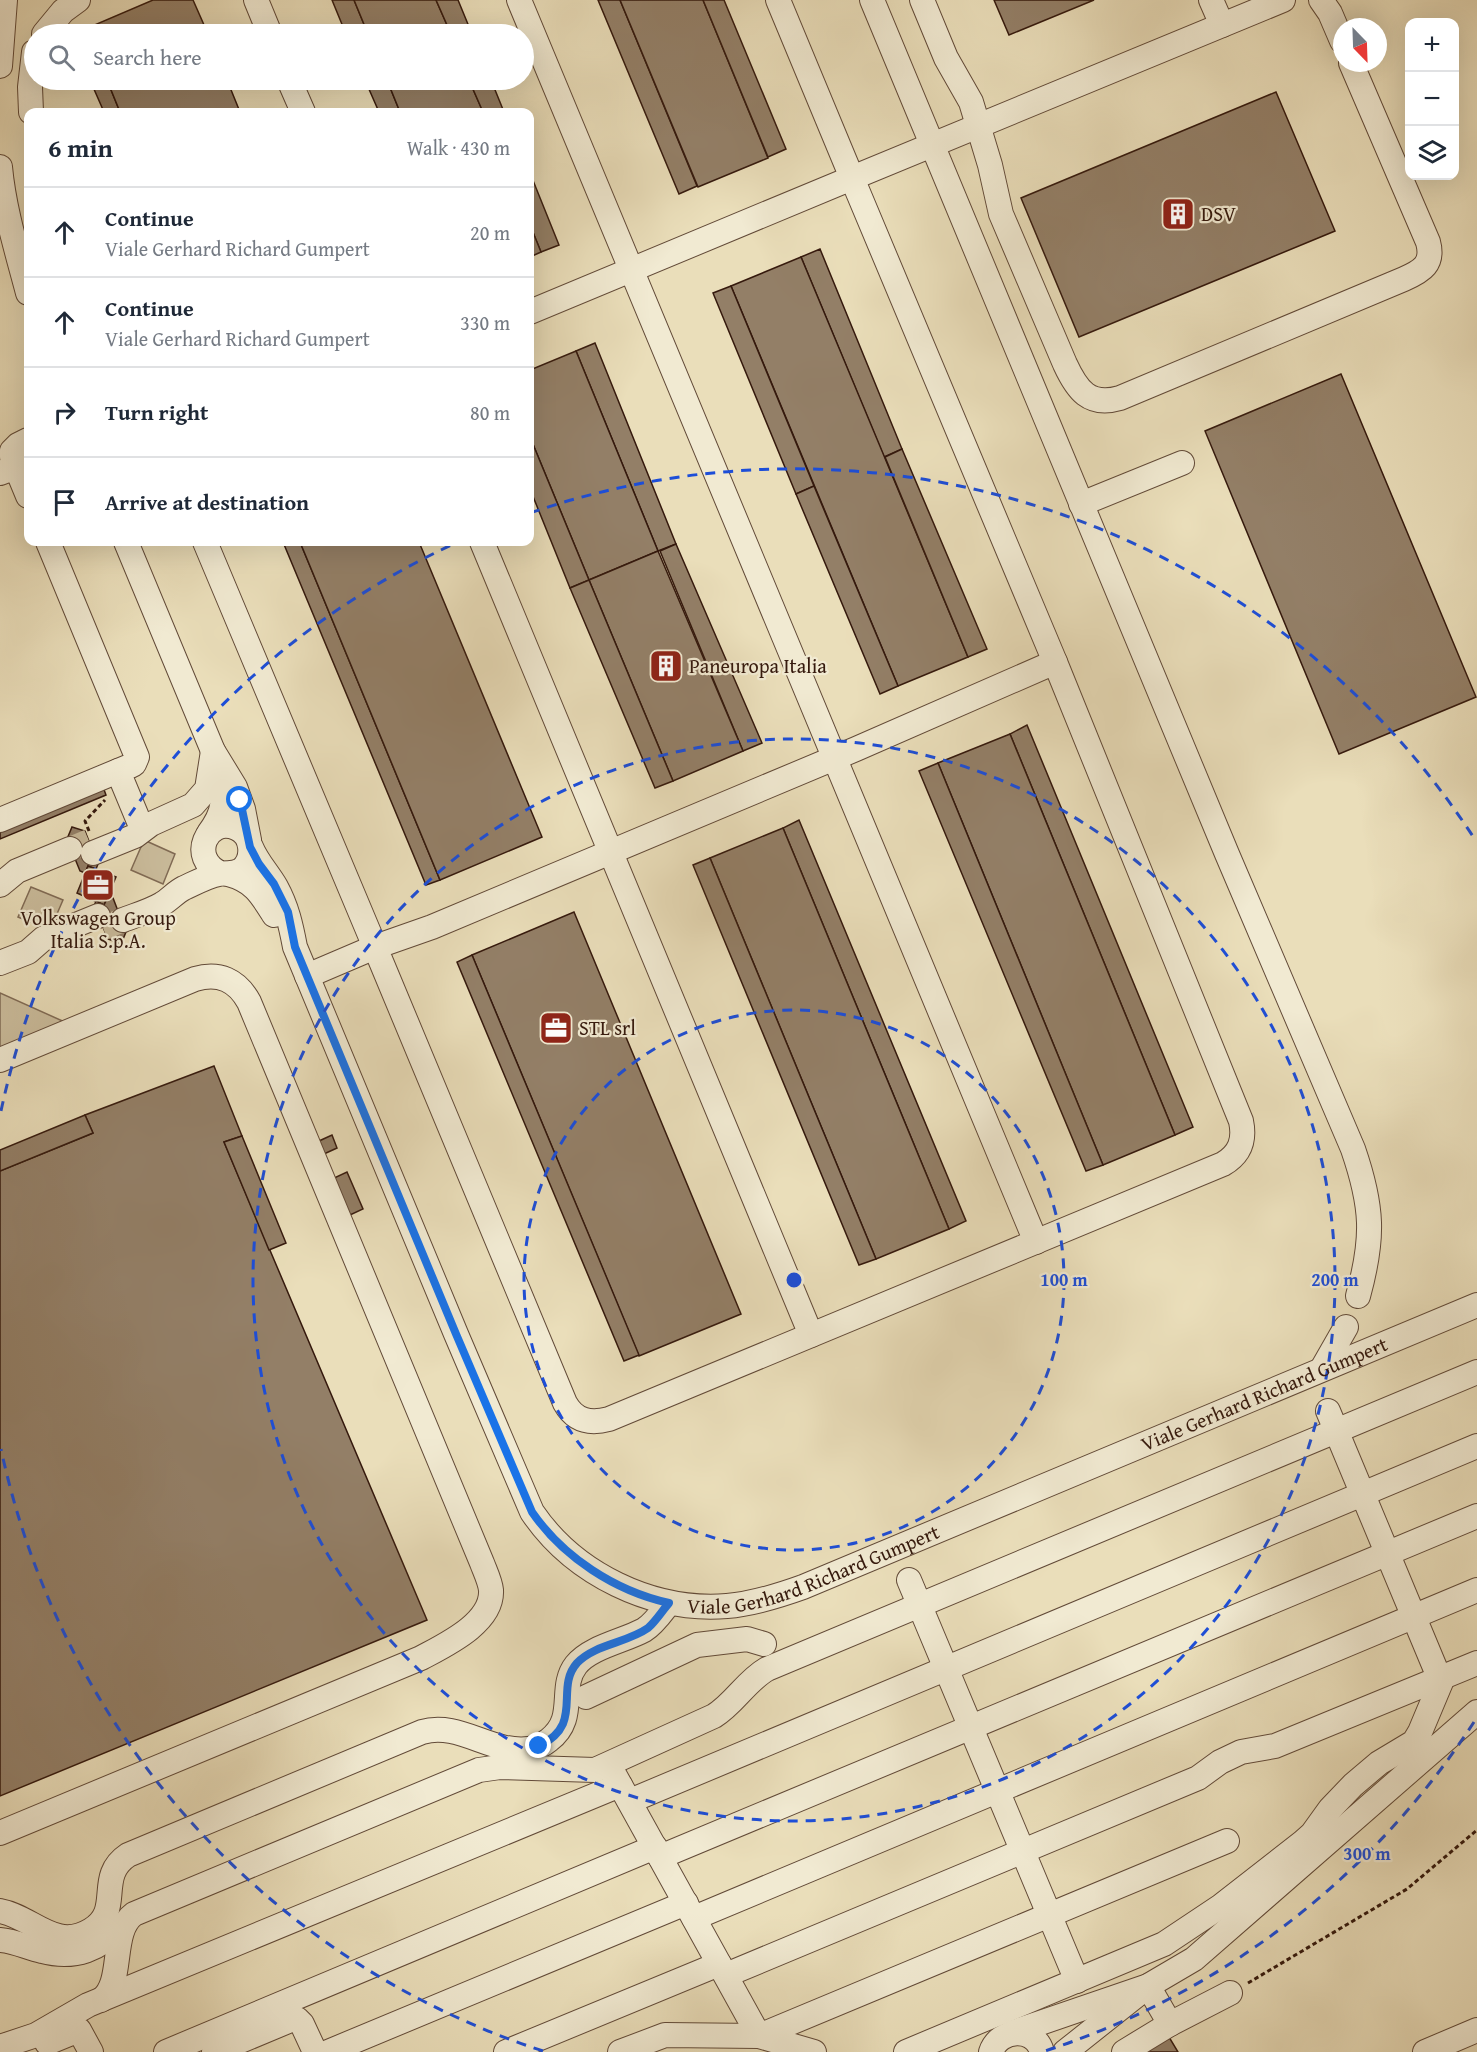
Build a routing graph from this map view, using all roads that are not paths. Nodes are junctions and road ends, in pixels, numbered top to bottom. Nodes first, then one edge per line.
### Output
1 (4, 0) edge
2 (78, 0) edge
3 (256, 0) edge
4 (519, 0) edge
5 (778, 0) edge
6 (872, 0) edge
7 (922, 0) edge
8 (1212, 0) edge
9 (1283, 0) edge
10 (1321, 0) edge
11 (0, 5) edge
12 (1333, 20) edge
13 (52, 24) edge
14 (266, 24) edge
15 (529, 24) edge
16 (1222, 25) junction
17 (534, 36) edge
18 (0, 66) edge
19 (1355, 72) edge
20 (30, 90) edge
21 (293, 90) edge
22 (32, 108) edge
23 (301, 108) edge
24 (979, 127) junction
25 (932, 146) junction
26 (0, 167) edge
27 (852, 178) junction
28 (0, 248) edge
29 (632, 271) junction
30 (24, 278) edge
31 (24, 304) edge
32 (534, 310) edge
33 (24, 442) edge
34 (1182, 463) dead end
35 (8, 470) edge
36 (24, 491) edge
37 (1081, 504) junction
38 (50, 546) edge
39 (128, 546) edge
40 (207, 546) edge
41 (484, 546) edge
42 (1055, 662) junction
43 (213, 751) junction
44 (833, 758) junction
45 (118, 771) junction
46 (0, 820) edge
47 (145, 824) junction
48 (209, 833) junction
49 (250, 843) junction
50 (612, 851) junction
51 (224, 874) junction
52 (0, 885) edge
53 (295, 947) junction
54 (375, 947) junction
55 (0, 963) edge
56 (307, 975) junction
57 (0, 1060) edge
58 (1036, 1242) junction
59 (1359, 1296) dead end
60 (1477, 1305) edge
61 (1346, 1327) dead end
62 (811, 1335) junction
63 (1322, 1369) junction
64 (1477, 1372) edge
65 (1332, 1421) junction
66 (1477, 1446) edge
67 (1362, 1494) junction
68 (1477, 1516) edge
69 (1387, 1554) junction
70 (909, 1580) dead end
71 (1477, 1590) edge
72 (669, 1603) junction
73 (920, 1605) junction
74 (1414, 1616) junction
75 (764, 1644) junction
76 (823, 1646) junction
77 (1477, 1663) edge
78 (946, 1668) junction
79 (1440, 1678) junction
80 (586, 1697) dead end
81 (726, 1707) junction
82 (1477, 1712) edge
83 (971, 1728) junction
84 (620, 1784) junction
85 (998, 1791) junction
86 (0, 1833) edge
87 (1227, 1841) dead end
88 (1023, 1851) junction
89 (657, 1852) junction
90 (0, 1911) edge
91 (690, 1911) junction
92 (1050, 1915) junction
93 (124, 1925) junction
94 (0, 1940) edge
95 (723, 1970) junction
96 (1077, 1981) junction
97 (1148, 1986) junction
98 (1230, 1993) road end
99 (101, 2000) junction
100 (75, 2022) junction
101 (1170, 2024) junction
102 (1477, 2030) edge
103 (1011, 2033) junction
104 (759, 2036) junction
105 (0, 2047) edge
106 (318, 2051) edge
107 (26, 2052) edge
108 (91, 2052) edge
109 (166, 2052) edge
110 (214, 2052) edge
111 (506, 2052) edge
112 (620, 2052) edge
113 (814, 2052) edge
114 (906, 2052) edge
115 (991, 2052) edge
116 (1042, 2052) edge
117 (1065, 2052) edge
118 (1124, 2052) edge
119 (1425, 2052) edge

1 - 11 street
1 - 18 street
2 - 13 street
3 - 14 street
4 - 15 street
5 - 27 street
6 - 25 street
7 - 24 street
8 - 16 street
9 - 16 street
10 - 12 street
16 - 24 street
17 - 29 street
19 - 24 street
20 - 22 street
21 - 23 street
24 - 25 street
25 - 27 street
25 - 37 street
26 - 30 street
27 - 29 street
27 - 42 street
28 - 31 street
29 - 32 street
29 - 44 street
33 - 35 street
34 - 37 street
35 - 36 street
37 - 59 street
38 - 45 street
39 - 43 street, Viale Gerhard Richard Gumpert
40 - 54 street
41 - 50 street
42 - 44 street
42 - 58 street
43 - 47 street
43 - 48 street, Viale Gerhard Richard Gumpert
43 - 49 street, Viale Gerhard Richard Gumpert
44 - 50 street
44 - 58 street
45 - 46 street
45 - 47 street
47 - 52 street
48 - 49 street
48 - 51 street
49 - 51 street
49 - 53 street, Viale Gerhard Richard Gumpert
50 - 54 street
50 - 62 street
51 - 53 street, Viale Gerhard Richard Gumpert
51 - 55 street
53 - 56 street, Viale Gerhard Richard Gumpert
54 - 56 street
54 - 62 street
56 - 72 street, Viale Gerhard Richard Gumpert
57 - 86 street
58 - 62 street
60 - 63 street, Viale Gerhard Richard Gumpert
61 - 63 street
63 - 72 street, Viale Gerhard Richard Gumpert
64 - 65 street
65 - 67 street
65 - 73 street
66 - 67 street
67 - 69 street
67 - 78 street
68 - 69 street
69 - 74 street
69 - 83 street
70 - 73 street
71 - 74 street
72 - 90 street
73 - 76 street
73 - 78 street
74 - 79 street
74 - 85 street
75 - 76 street
75 - 80 street
75 - 81 street
76 - 81 street
77 - 79 street
78 - 83 street
78 - 84 street
79 - 88 street
79 - 96 street
81 - 84 street
82 - 97 street
83 - 85 street
83 - 89 street
84 - 89 street
84 - 93 street
84 - 99 street
85 - 88 street
85 - 91 street
87 - 92 street
88 - 92 street
88 - 95 street
89 - 91 street
89 - 109 street
91 - 95 street
91 - 106 street
92 - 96 street
92 - 104 street
93 - 94 street
93 - 99 street
95 - 104 street
95 - 111 street
96 - 114 street
97 - 101 street
97 - 103 street
97 - 117 street
98 - 101 street
99 - 100 street
100 - 105 street
100 - 107 street
100 - 108 street
101 - 118 street
102 - 119 street
103 - 115 street
103 - 116 street
104 - 112 street
104 - 113 street
106 - 110 street

